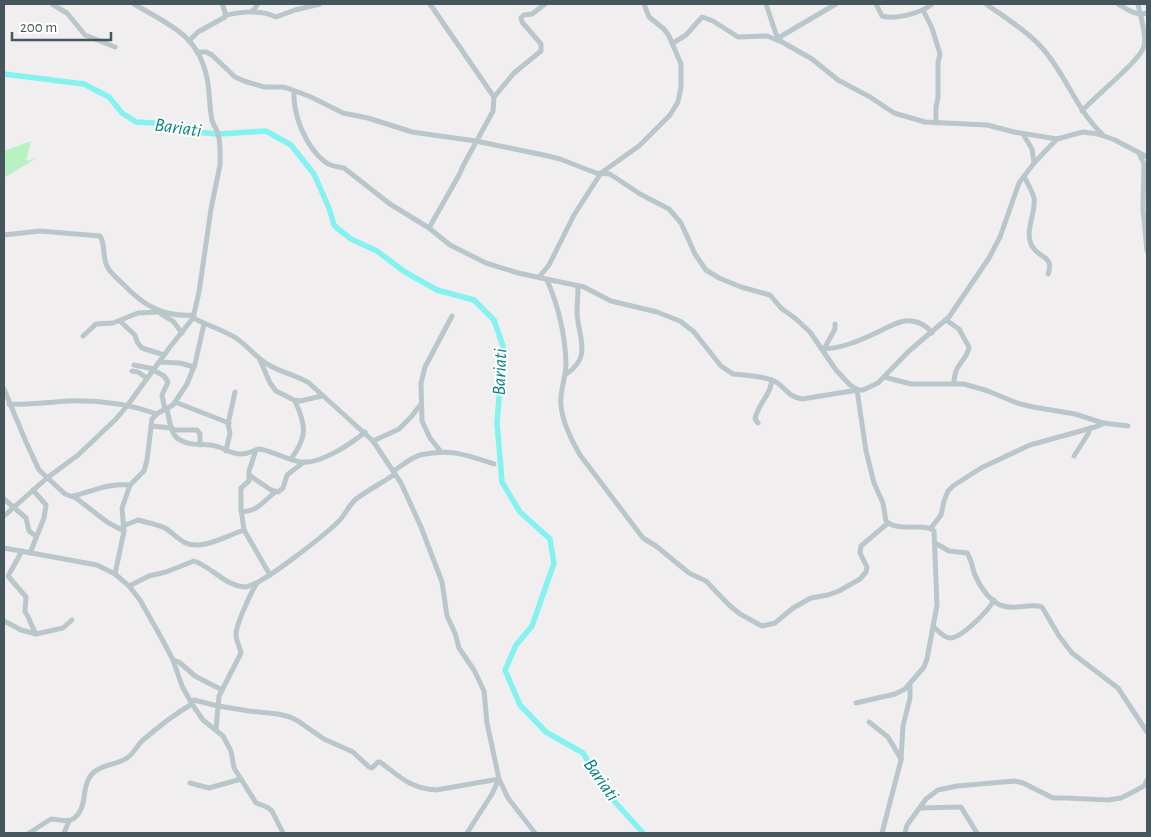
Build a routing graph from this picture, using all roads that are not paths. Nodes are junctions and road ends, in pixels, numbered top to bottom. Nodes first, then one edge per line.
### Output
1 (52, 4) edge
2 (134, 4) edge
3 (222, 4) edge
4 (258, 4) edge
5 (320, 4) edge
6 (430, 4) edge
7 (545, 4) edge
8 (644, 4) edge
9 (766, 4) edge
10 (824, 4) edge
11 (836, 4) edge
12 (876, 4) edge
13 (932, 4) edge
14 (986, 4) edge
15 (1118, 4) edge
16 (1138, 4) edge
17 (828, 10) junction
18 (923, 10) junction
19 (252, 12) junction
20 (1147, 13) edge
21 (226, 15) junction
22 (1141, 15) junction
23 (190, 40) junction
24 (780, 40) junction
25 (673, 43) junction
26 (115, 47) dead end
27 (199, 52) junction
28 (294, 91) junction
29 (494, 97) junction
30 (1082, 110) junction
31 (936, 123) junction
32 (1022, 134) junction
33 (1103, 135) junction
34 (1057, 139) junction
35 (476, 141) junction
36 (1138, 152) junction
37 (1147, 157) edge
38 (1034, 164) junction
39 (601, 173) junction
40 (1024, 176) junction
41 (429, 228) junction
42 (4, 235) edge
43 (1147, 251) edge
44 (1048, 274) dead end
45 (539, 277) junction
46 (547, 280) junction
47 (578, 286) junction
48 (161, 312) junction
49 (194, 316) junction
50 (452, 316) dead end
51 (946, 320) junction
52 (120, 321) junction
53 (204, 324) junction
54 (835, 324) dead end
55 (182, 333) junction
56 (932, 333) junction
57 (83, 336) dead end
58 (823, 349) junction
59 (164, 355) junction
60 (260, 360) junction
61 (159, 362) junction
62 (134, 365) dead end
63 (194, 367) junction
64 (153, 370) junction
65 (132, 371) dead end
66 (566, 374) junction
67 (884, 377) junction
68 (147, 378) junction
69 (772, 380) junction
70 (954, 384) junction
71 (4, 389) edge
72 (858, 390) junction
73 (235, 392) dead end
74 (322, 396) junction
75 (295, 401) junction
76 (175, 402) junction
77 (421, 403) junction
78 (9, 404) junction
79 (127, 406) junction
80 (166, 409) junction
81 (157, 414) junction
82 (229, 423) junction
83 (758, 423) dead end
84 (1105, 423) junction
85 (151, 426) junction
86 (1128, 426) dead end
87 (1090, 428) junction
88 (173, 429) junction
89 (365, 432) junction
90 (373, 441) junction
91 (200, 445) junction
92 (256, 450) junction
93 (226, 451) junction
94 (441, 452) junction
95 (1074, 456) dead end
96 (291, 459) junction
97 (304, 462) junction
98 (494, 464) dead end
99 (394, 473) junction
100 (249, 475) junction
101 (47, 478) junction
102 (130, 485) junction
103 (33, 490) junction
104 (275, 492) junction
105 (72, 496) junction
106 (4, 500) edge
107 (13, 508) junction
108 (241, 511) junction
109 (4, 516) edge
110 (888, 523) junction
111 (124, 528) junction
112 (931, 528) junction
113 (244, 530) junction
114 (36, 536) junction
115 (935, 543) junction
116 (4, 548) edge
117 (22, 551) junction
118 (30, 553) junction
119 (115, 574) junction
120 (270, 575) junction
121 (257, 583) junction
122 (129, 586) junction
123 (994, 600) junction
124 (72, 620) dead end
125 (4, 621) edge
126 (934, 627) junction
127 (36, 634) junction
128 (173, 660) junction
129 (910, 686) junction
130 (222, 690) junction
131 (856, 703) dead end
132 (192, 704) junction
133 (218, 706) junction
134 (870, 722) dead end
135 (216, 730) junction
136 (1147, 732) edge
137 (901, 760) junction
138 (241, 779) junction
139 (499, 779) junction
140 (1147, 780) edge
141 (190, 783) dead end
142 (920, 808) junction
143 (69, 821) junction
144 (29, 833) edge
145 (64, 833) edge
146 (283, 833) edge
147 (467, 833) edge
148 (535, 833) edge
149 (882, 833) edge
150 (905, 833) edge
151 (976, 833) edge

1 - 26 street
2 - 23 street
3 - 21 street
4 - 19 street
5 - 19 street
6 - 29 street
7 - 29 street
8 - 25 street
9 - 24 street
10 - 17 street
11 - 17 street
12 - 18 street
13 - 18 street
14 - 30 street
15 - 22 street
16 - 22 street
17 - 24 street
18 - 31 street
19 - 21 street
20 - 22 street
21 - 23 street
22 - 30 street
23 - 27 street
24 - 25 street
24 - 31 street
25 - 39 street
27 - 28 street
27 - 49 street
28 - 35 street
28 - 41 street
29 - 35 street
30 - 33 street
31 - 32 street
32 - 34 street
32 - 38 street
33 - 34 street
33 - 36 street
34 - 38 street
35 - 39 street
35 - 41 street
36 - 37 street
36 - 43 street
38 - 40 street
39 - 45 street
39 - 58 street
40 - 44 street
40 - 51 street
41 - 45 street
42 - 48 street
45 - 46 street
46 - 47 street
46 - 66 street
47 - 66 street
47 - 69 street
48 - 49 street
48 - 52 street
48 - 55 street
49 - 53 street
49 - 55 street
50 - 77 street
51 - 56 street
51 - 70 street
52 - 57 street
52 - 59 street
53 - 60 street
53 - 63 street
54 - 58 street
55 - 59 street
56 - 58 street
56 - 67 street
58 - 72 street
59 - 61 street
60 - 74 street
60 - 75 street
61 - 63 street
61 - 64 street
62 - 64 street
63 - 76 street
64 - 68 street
64 - 80 street
65 - 68 street
66 - 110 street
67 - 70 street
67 - 72 street
68 - 79 street
69 - 72 street
69 - 83 street
70 - 84 street
71 - 78 street
72 - 110 street
73 - 82 street
74 - 75 street
74 - 89 street
75 - 96 street
76 - 80 street
76 - 82 street
77 - 90 street
77 - 94 street
78 - 79 street
78 - 101 street
79 - 81 street
79 - 101 street
80 - 81 street
80 - 88 street
81 - 85 street
82 - 93 street
84 - 86 street
84 - 87 street
85 - 88 street
85 - 102 street
87 - 95 street
87 - 112 street
88 - 91 street
88 - 91 street
89 - 90 street
89 - 97 street
90 - 99 street
91 - 93 street
92 - 93 street
92 - 96 street
92 - 100 street
94 - 98 street
94 - 99 street
96 - 97 street
97 - 104 street
99 - 120 street
99 - 139 street
100 - 104 street
100 - 108 street
101 - 103 street
101 - 105 street
102 - 105 street
102 - 111 street
103 - 107 street
103 - 114 street
104 - 108 street
105 - 111 street
106 - 107 street
107 - 109 street
107 - 114 street
108 - 113 street
110 - 112 street
111 - 113 street
111 - 119 street
112 - 115 street
113 - 120 street
114 - 118 street
115 - 123 street
115 - 126 street
116 - 117 street
117 - 118 street
117 - 127 street
118 - 119 street
119 - 122 street
120 - 121 street
121 - 122 street
121 - 130 street
122 - 128 street
123 - 126 street
123 - 136 street
124 - 127 street
125 - 127 street
126 - 129 street
128 - 130 street
128 - 132 street
129 - 131 street
129 - 137 street
130 - 133 street
132 - 133 street
132 - 135 street
132 - 143 street
133 - 135 street
133 - 139 street
134 - 137 street
135 - 138 street
137 - 149 street
138 - 141 street
138 - 146 street
139 - 147 street
139 - 148 street
140 - 142 street
142 - 150 street
142 - 151 street
143 - 144 street
143 - 145 street

